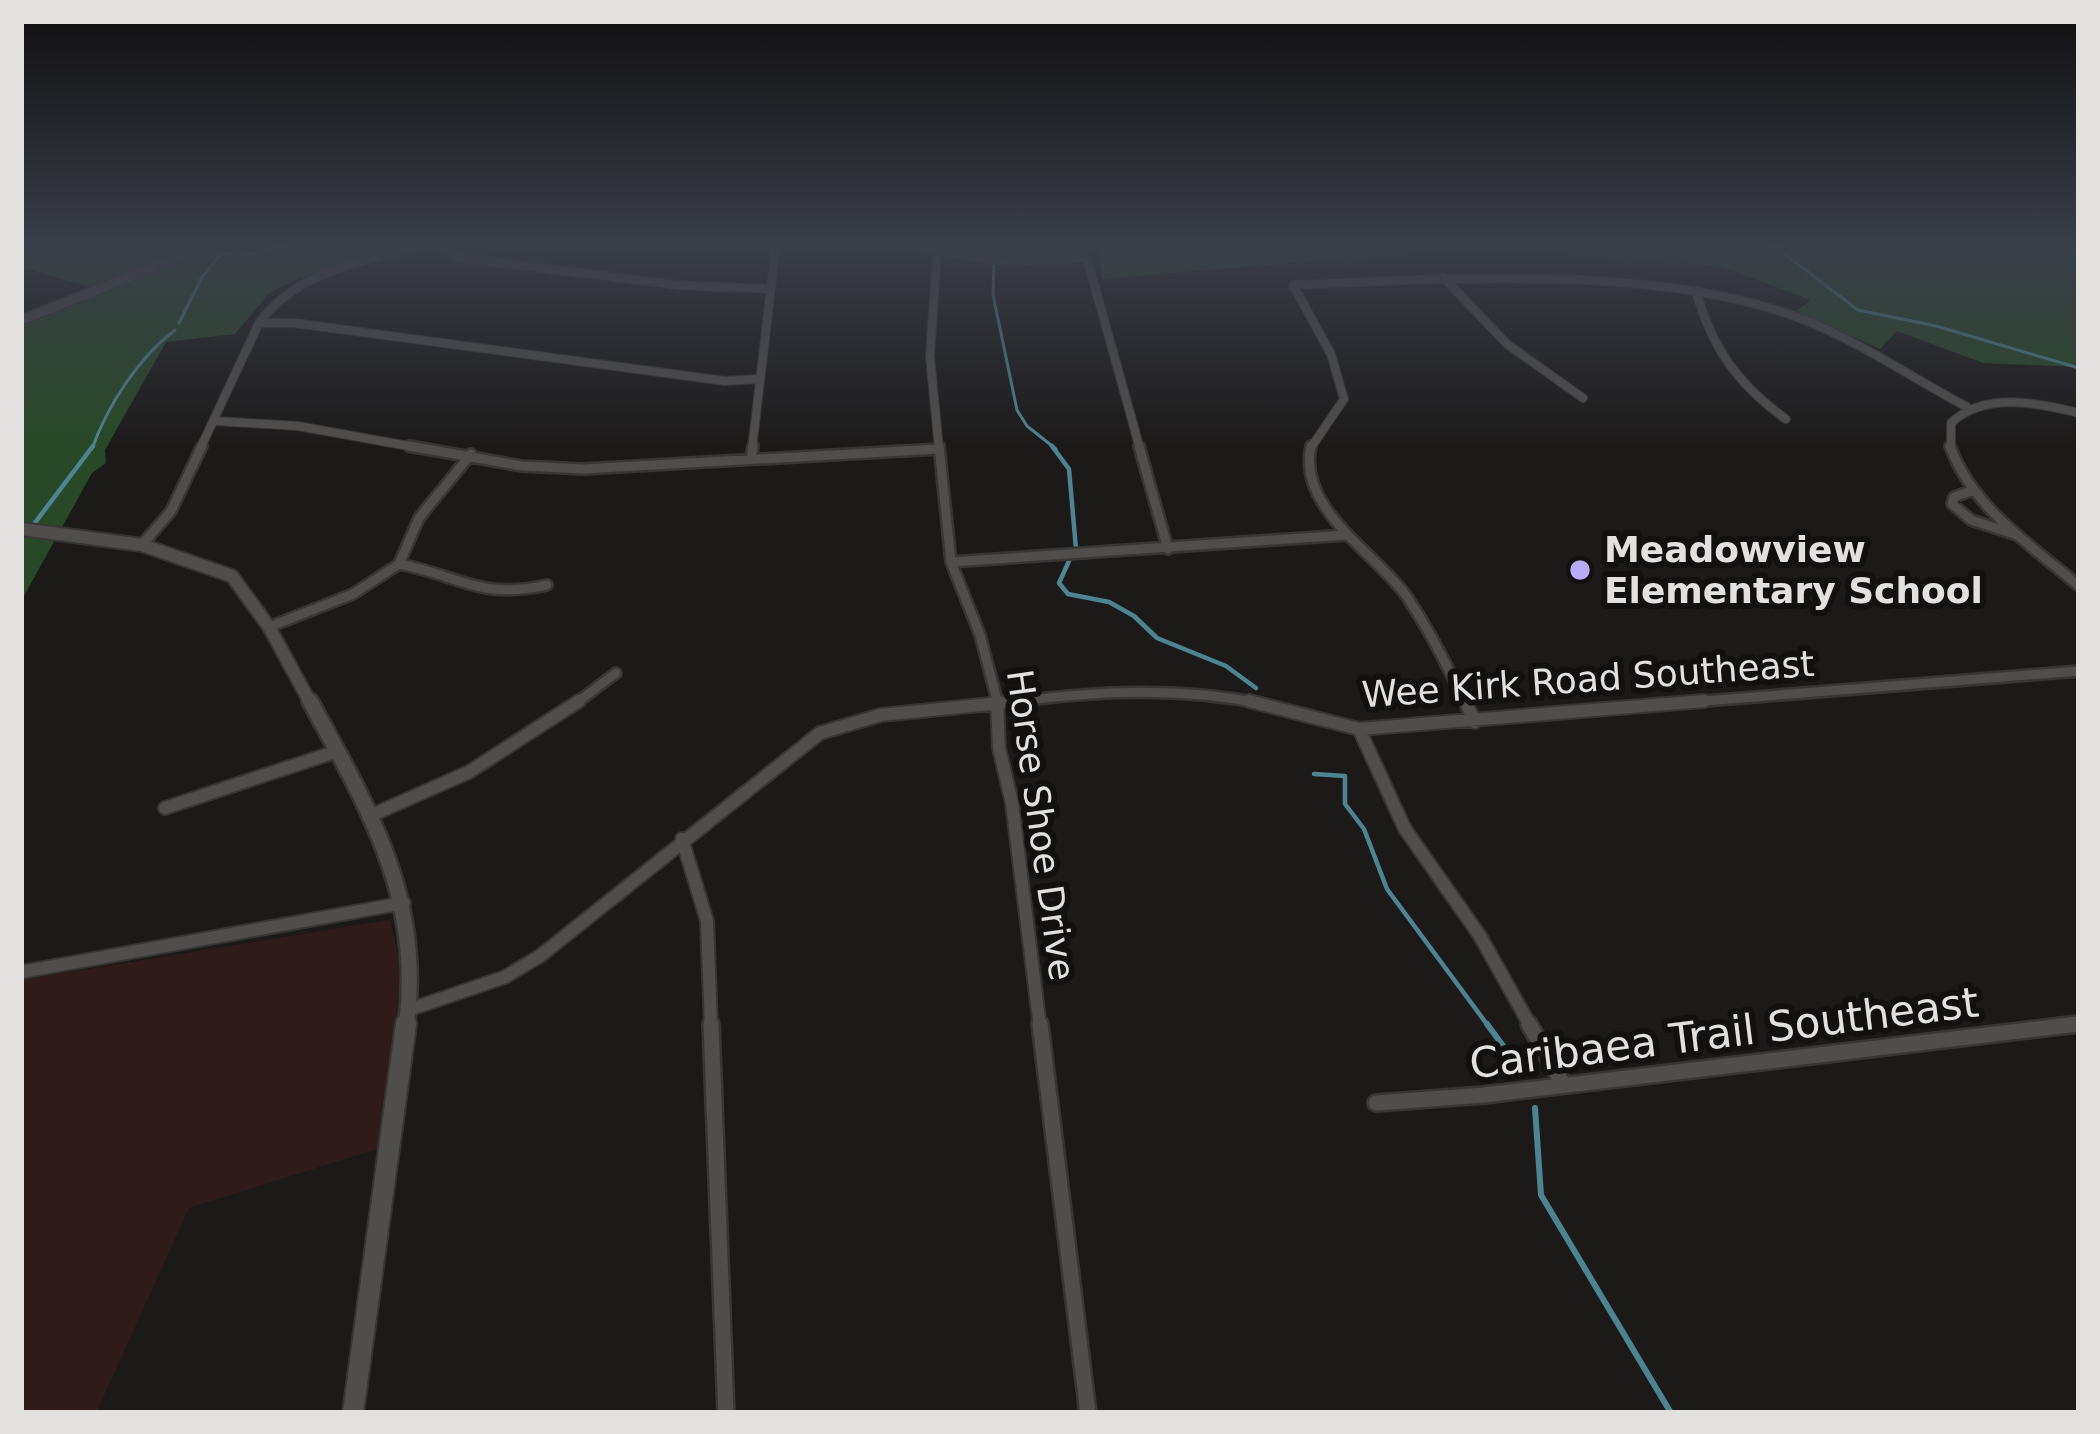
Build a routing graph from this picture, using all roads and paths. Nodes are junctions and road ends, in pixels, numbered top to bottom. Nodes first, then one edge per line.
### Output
1 (267, 312) edge
2 (767, 312) edge
3 (933, 312) edge
4 (1102, 312) edge
5 (1307, 312) edge
6 (1469, 312) edge
7 (1701, 312) edge
8 (1775, 312) edge
9 (259, 323) junction
10 (760, 380) junction
11 (1583, 398) dead end
12 (1967, 407) junction
13 (2079, 413) edge
14 (1786, 418) dead end
15 (215, 421) junction
16 (939, 449) junction
17 (471, 454) junction
18 (752, 459) junction
19 (1974, 490) junction
20 (21, 530) edge
21 (1347, 536) junction
22 (2026, 538) junction
23 (142, 544) junction
24 (1168, 549) junction
25 (951, 562) junction
26 (399, 564) junction
27 (547, 585) dead end
28 (2079, 586) edge
29 (269, 627) junction
30 (2079, 670) edge
31 (616, 673) dead end
32 (998, 705) junction
33 (1475, 722) junction
34 (1359, 729) junction
35 (338, 751) junction
36 (165, 808) dead end
37 (372, 815) junction
38 (682, 838) junction
39 (404, 903) junction
40 (21, 972) edge
41 (408, 1010) junction
42 (2079, 1024) edge
43 (1563, 1084) junction
44 (1376, 1102) dead end
45 (353, 1413) edge
46 (726, 1413) edge
47 (1088, 1413) edge

1 - 9 street
2 - 10 street
3 - 16 street, Horse Shoe Drive
4 - 24 street
5 - 21 street
6 - 11 street
7 - 14 street
8 - 12 street
9 - 10 street
9 - 15 street
10 - 18 street
12 - 13 street
12 - 19 street
15 - 17 street
15 - 23 street
16 - 18 street
16 - 25 street, Horse Shoe Drive
17 - 18 street
17 - 26 street
19 - 22 street
19 - 22 street
20 - 23 street
21 - 24 street
21 - 33 street
22 - 28 street
23 - 29 street
24 - 25 street
25 - 32 street, Horse Shoe Drive
26 - 27 street
26 - 29 street
29 - 35 street
30 - 33 street, Wee Kirk Road Southeast
31 - 37 street
32 - 34 street, Wee Kirk Road Southeast
32 - 38 street, Wee Kirk Road Southeast
32 - 47 street, Horse Shoe Drive
33 - 34 street, Wee Kirk Road Southeast
34 - 43 street
35 - 36 street
35 - 37 street
37 - 39 street
38 - 41 street, Wee Kirk Road Southeast
38 - 46 street
39 - 40 street
39 - 41 street
41 - 45 street
42 - 43 street, Caribaea Trail Southeast
43 - 44 street, Caribaea Trail Southeast

